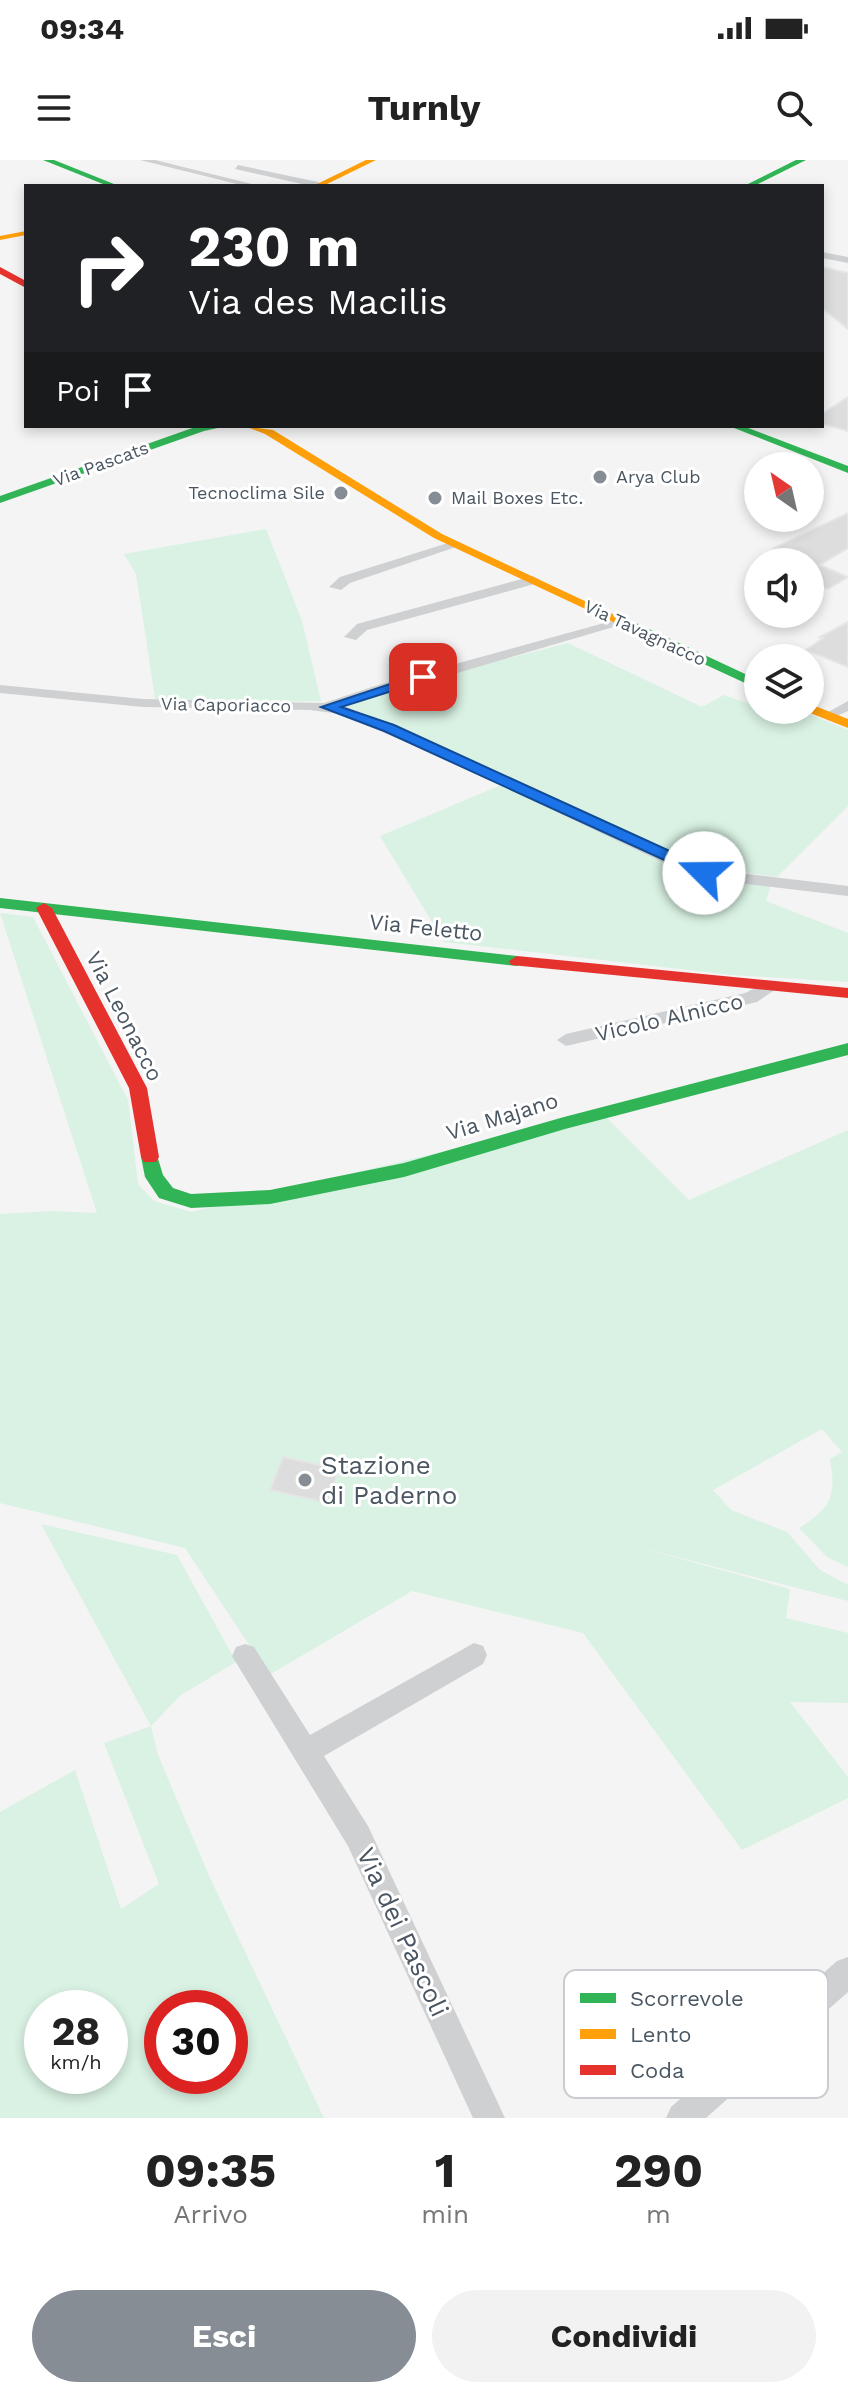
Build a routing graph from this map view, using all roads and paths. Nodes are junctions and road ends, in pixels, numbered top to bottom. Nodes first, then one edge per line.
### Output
1 (47, 160) edge
2 (144, 160) edge
3 (372, 160) edge
4 (802, 160) edge
5 (238, 167) dead end
6 (110, 184) edge
7 (247, 184) edge
8 (310, 184) edge
9 (322, 184) edge
10 (752, 184) edge
11 (24, 233) edge
12 (0, 238) edge
13 (824, 255) edge
14 (848, 260) edge
15 (0, 270) edge
16 (24, 284) edge
17 (201, 428) edge
18 (739, 428) edge
19 (269, 429) edge
20 (845, 469) edge
21 (0, 500) edge
22 (456, 545) junction
23 (533, 580) junction
24 (336, 587) dead end
25 (620, 623) junction
26 (351, 637) dead end
27 (744, 679) edge
28 (0, 689) edge
29 (848, 705) edge
30 (328, 707) junction
31 (824, 714) edge
32 (828, 716) junction
33 (848, 724) edge
34 (848, 891) edge
35 (0, 903) edge
36 (44, 908) junction
37 (770, 987) junction
38 (848, 993) edge
39 (566, 1040) dead end
40 (848, 1049) edge
41 (166, 1193) joint
42 (474, 1655) dead end
43 (245, 1656) dead end
44 (306, 1752) junction
45 (848, 1972) edge
46 (828, 1990) edge
47 (705, 2098) edge
48 (489, 2118) edge
49 (682, 2118) edge

1 - 6 street
2 - 7 street
3 - 9 street
4 - 10 street
5 - 8 street
11 - 12 street
13 - 14 street
15 - 16 street
17 - 21 street, Via Pascats
18 - 20 street
19 - 22 street, Via Tavagnacco
22 - 23 street, Via Tavagnacco
22 - 24 street
23 - 25 street, Via Tavagnacco
23 - 26 street
25 - 27 street, Via Tavagnacco
25 - 30 street
28 - 30 street, Via Caporiacco
29 - 32 street
30 - 34 street, Via Caporiacco
31 - 32 street
32 - 33 street
35 - 36 street, Via Feletto
36 - 37 street, Via Feletto
36 - 41 street, Via Leonacco
37 - 38 street, Via Feletto
37 - 39 street, Vicolo Alnicco
40 - 41 street, Via Majano
42 - 44 street
43 - 44 street, Via dei Pascoli
44 - 48 street, Via dei Pascoli
45 - 46 street
47 - 49 street

